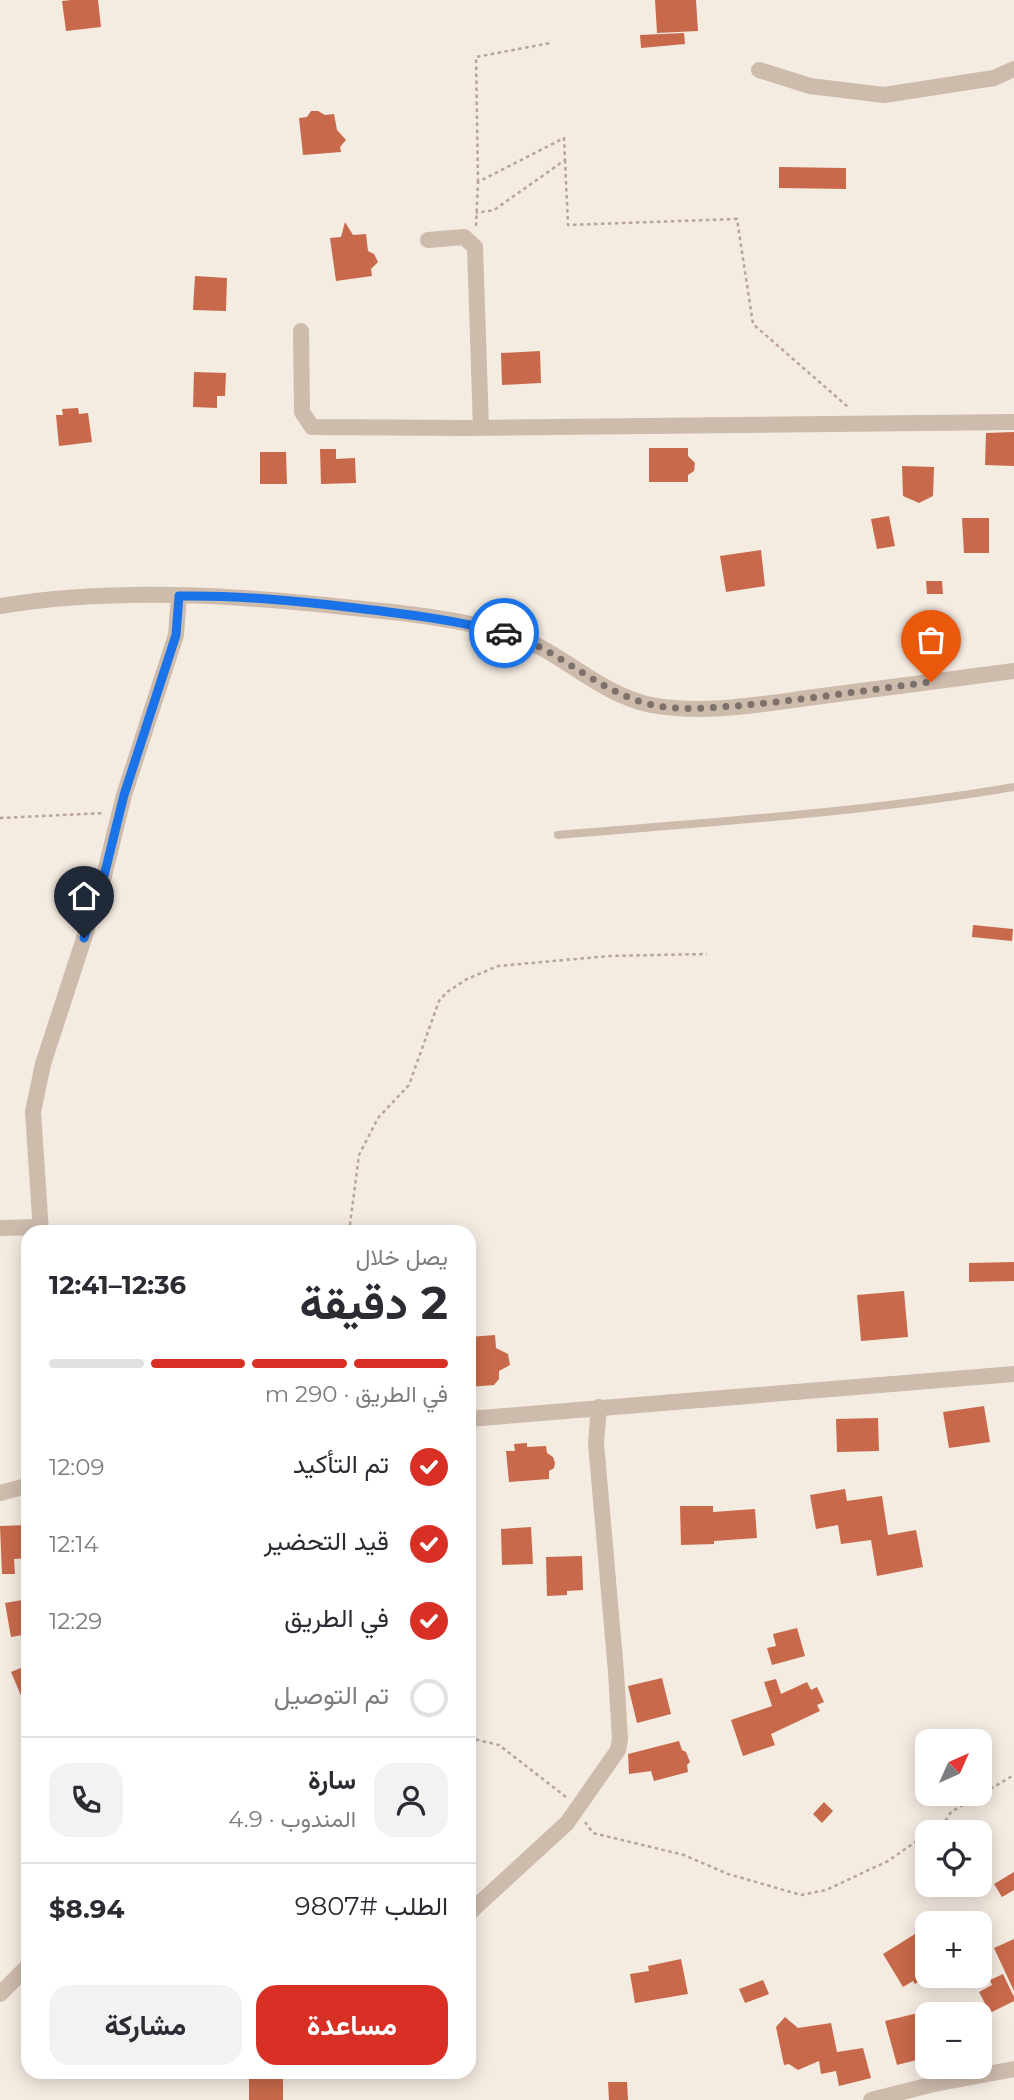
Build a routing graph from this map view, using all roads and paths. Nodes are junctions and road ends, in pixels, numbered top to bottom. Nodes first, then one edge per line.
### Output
1 (550, 43) dead end
2 (1014, 69) edge
3 (759, 70) dead end
4 (565, 160) junction
5 (478, 182) junction
6 (476, 213) junction
7 (428, 240) dead end
8 (475, 247) junction
9 (301, 331) dead end
10 (1014, 422) edge
11 (869, 423) junction
12 (481, 428) junction
13 (179, 596) junction
14 (0, 606) edge
15 (1014, 671) edge
16 (1014, 788) edge
17 (120, 812) junction
18 (0, 818) edge
19 (558, 835) dead end
20 (707, 954) dead end
21 (40, 1225) edge
22 (350, 1225) edge
23 (0, 1227) edge
24 (21, 1228) edge
25 (1014, 1374) edge
26 (599, 1407) junction
27 (476, 1418) edge
28 (21, 1488) edge
29 (0, 1493) edge
30 (476, 1740) edge
31 (1014, 1775) edge
32 (577, 1809) junction
33 (946, 1820) edge
34 (915, 1842) edge
35 (476, 1907) edge
36 (21, 1973) edge
37 (0, 1994) edge
38 (1014, 2069) edge
39 (871, 2100) edge

1 - 5 path
2 - 3 street
4 - 5 path
4 - 6 path
4 - 11 path
5 - 6 path
6 - 8 path
7 - 8 street
8 - 12 street
9 - 12 street
10 - 11 street
11 - 12 street
13 - 14 street
13 - 15 street
13 - 17 street
16 - 19 lane
17 - 18 path
17 - 21 street
20 - 22 path
23 - 24 street
25 - 26 street
26 - 27 street
26 - 32 street
28 - 29 street
30 - 32 path
31 - 33 path
32 - 34 path
32 - 35 street
36 - 37 street
38 - 39 street

